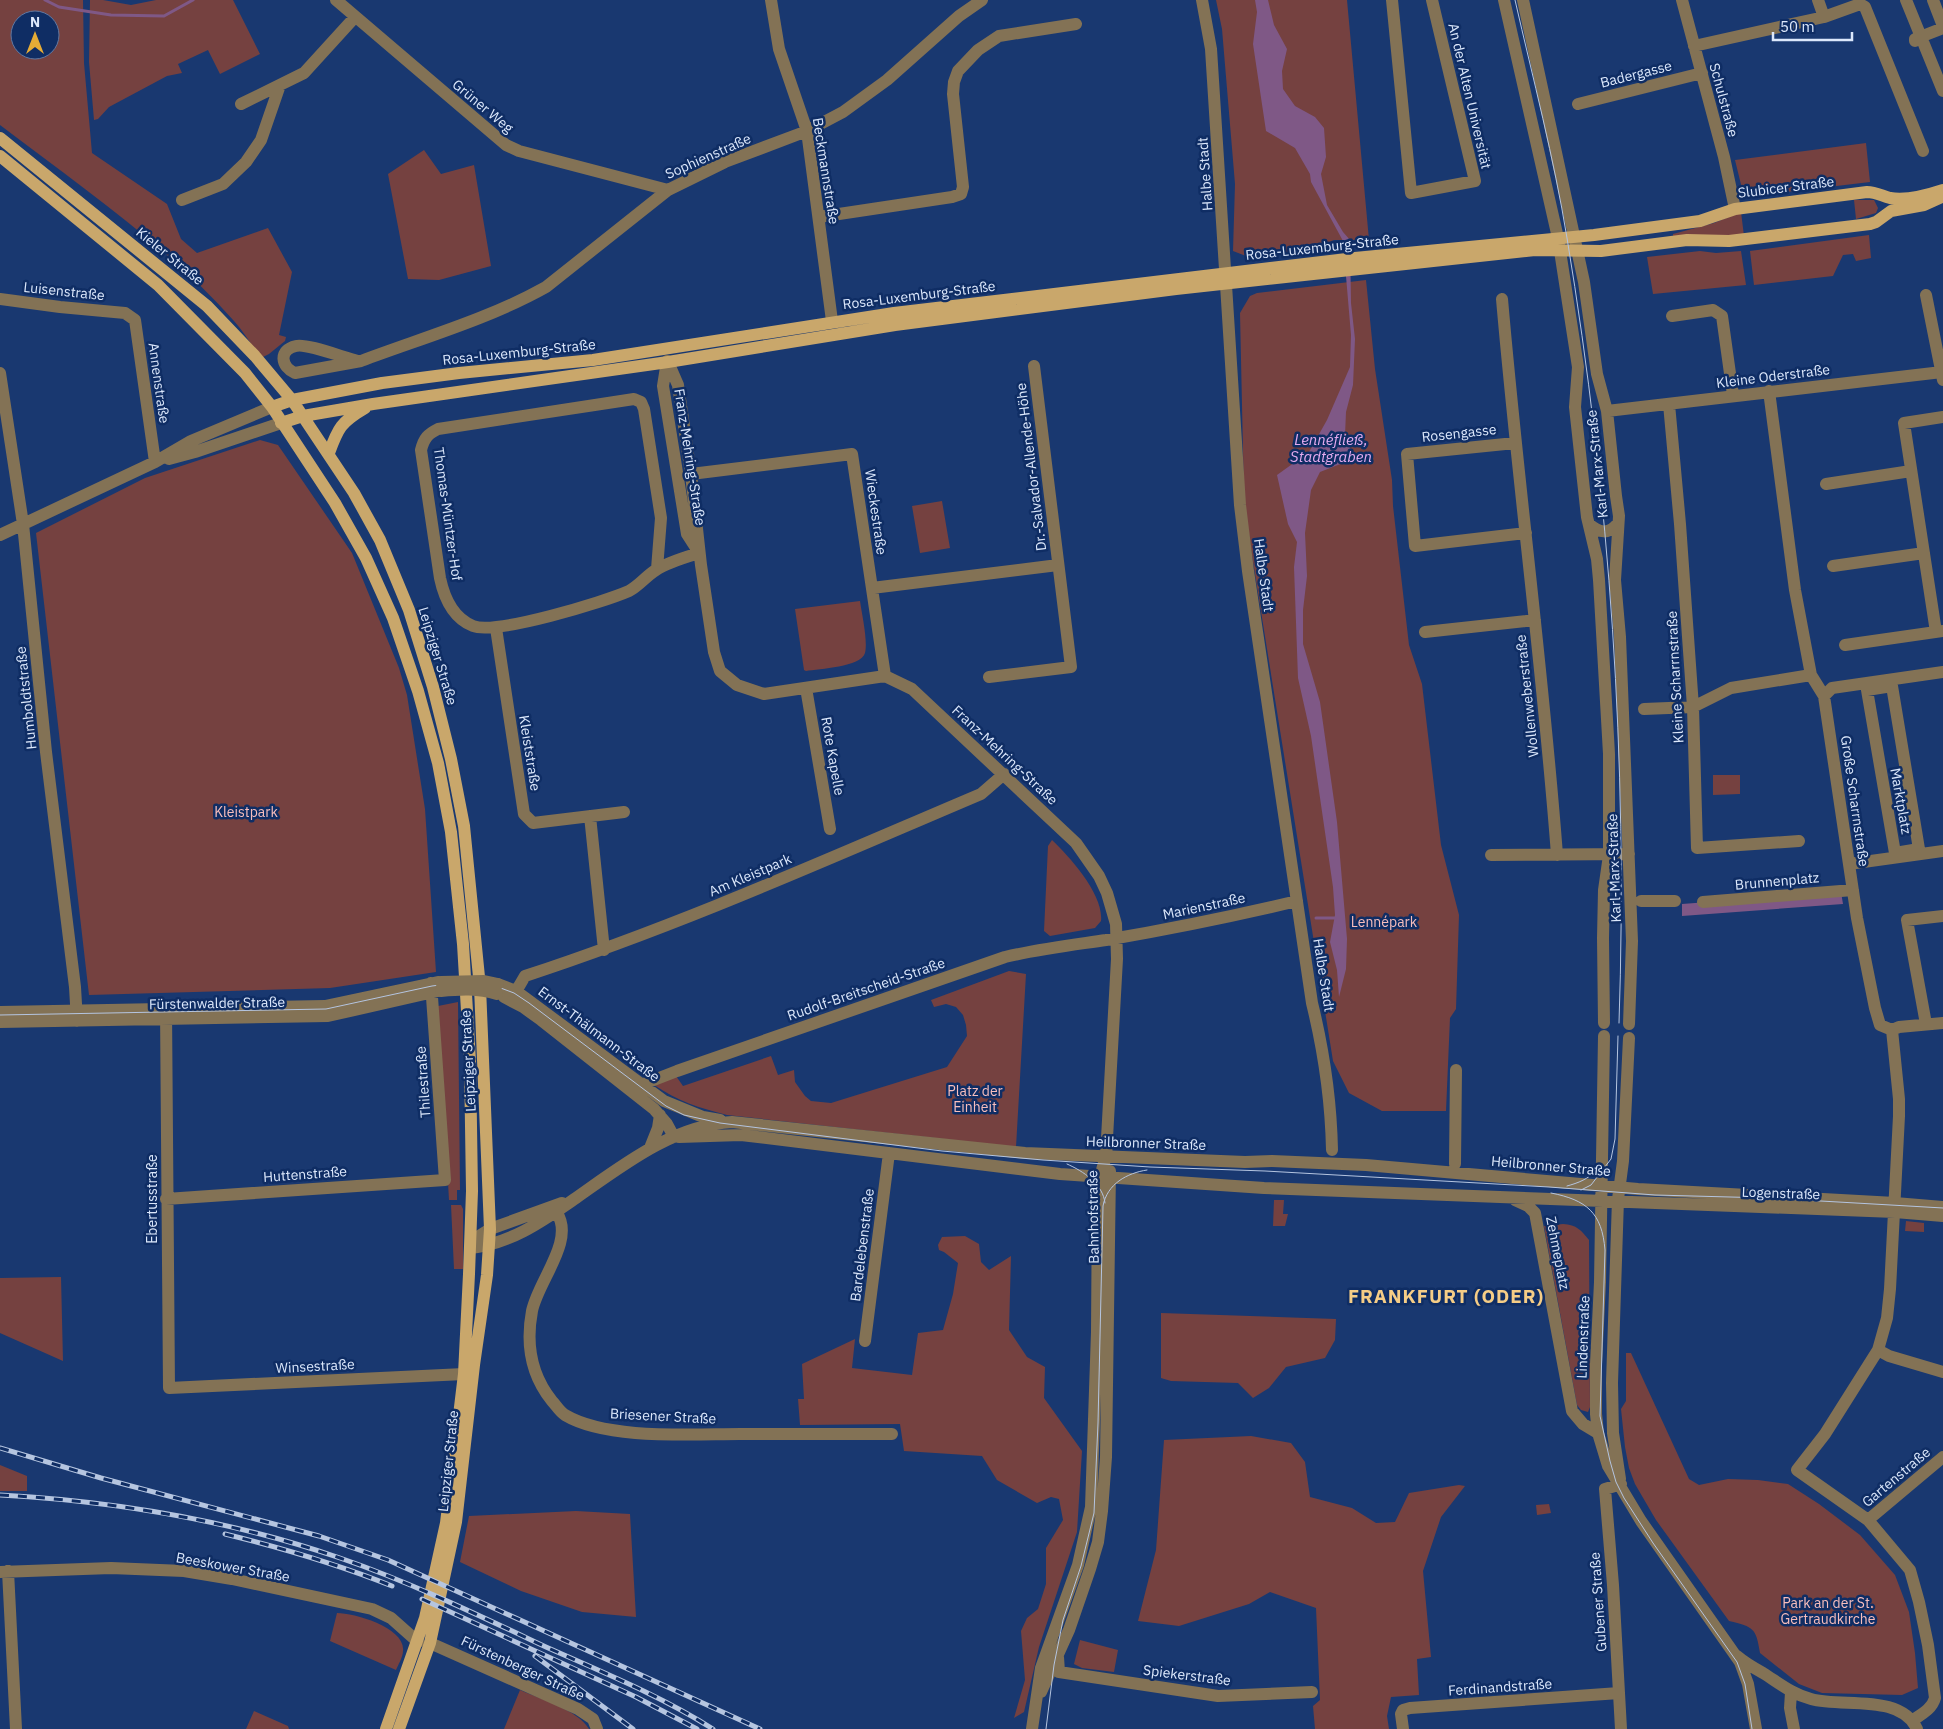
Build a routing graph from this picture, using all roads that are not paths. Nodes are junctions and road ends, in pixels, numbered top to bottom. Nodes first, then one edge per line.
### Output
1 (336, 0) edge
2 (771, 0) edge
3 (982, 0) edge
4 (1202, 0) edge
5 (1392, 0) edge
6 (1432, 0) edge
7 (1504, 0) edge
8 (1523, 0) edge
9 (1682, 0) edge
10 (1818, 0) edge
11 (1906, 0) edge
12 (1933, 0) edge
13 (355, 17) junction
14 (1824, 18) junction
15 (1076, 24) dead end
16 (1943, 27) edge
17 (1919, 42) junction
18 (1694, 46) junction
19 (1702, 73) junction
20 (280, 85) junction
21 (1943, 91) edge
22 (241, 104) dead end
23 (1578, 104) dead end
24 (807, 130) junction
25 (0, 138) edge
26 (1923, 150) dead end
27 (0, 156) edge
28 (668, 190) junction
29 (1943, 190) edge
30 (1884, 196) junction
31 (1943, 196) edge
32 (182, 200) dead end
33 (1735, 209) junction
34 (1885, 215) junction
35 (819, 217) junction
36 (1574, 237) junction
37 (1559, 244) junction
38 (1577, 250) junction
39 (1227, 278) junction
40 (1926, 295) dead end
41 (0, 299) edge
42 (1502, 299) dead end
43 (125, 313) joint
44 (1672, 316) dead end
45 (832, 321) junction
46 (825, 335) junction
47 (667, 356) junction
48 (358, 361) junction
49 (1034, 366) dead end
50 (0, 373) edge
51 (1942, 376) edge
52 (1770, 391) junction
53 (1733, 396) junction
54 (292, 400) junction
55 (373, 404) junction
56 (1669, 404) junction
57 (272, 407) junction
58 (1607, 411) junction
59 (303, 416) junction
60 (1943, 417) edge
61 (280, 423) junction
62 (1515, 443) junction
63 (329, 453) junction
64 (155, 462) junction
65 (1911, 471) junction
66 (691, 474) junction
67 (1826, 484) dead end
68 (1618, 523) junction
69 (23, 524) junction
70 (1589, 524) junction
71 (1526, 534) junction
72 (0, 535) edge
73 (699, 553) junction
74 (1924, 553) junction
75 (1058, 565) junction
76 (1833, 566) dead end
77 (657, 569) junction
78 (872, 588) junction
79 (1535, 620) junction
80 (496, 628) junction
81 (1425, 632) dead end
82 (1940, 632) edge
83 (1845, 645) dead end
84 (1943, 672) edge
85 (1811, 675) junction
86 (885, 676) junction
87 (989, 677) dead end
88 (806, 688) junction
89 (1867, 690) joint
90 (1824, 696) junction
91 (1693, 707) junction
92 (1644, 709) dead end
93 (1004, 774) junction
94 (624, 812) dead end
95 (590, 816) junction
96 (830, 829) dead end
97 (1799, 841) dead end
98 (1943, 850) edge
99 (1629, 854) junction
100 (1491, 855) dead end
101 (1557, 855) junction
102 (1610, 855) junction
103 (1849, 864) junction
104 (1853, 890) junction
105 (1297, 901) junction
106 (1641, 901) dead end
107 (1675, 901) dead end
108 (1703, 902) dead end
109 (1943, 916) edge
110 (1116, 938) junction
111 (604, 950) junction
112 (436, 987) junction
113 (498, 989) joint
114 (513, 995) junction
115 (0, 1012) edge
116 (166, 1014) junction
117 (76, 1016) junction
118 (0, 1022) edge
119 (1943, 1023) edge
120 (1630, 1024) dead end
121 (1926, 1024) junction
122 (1892, 1030) junction
123 (1629, 1038) dead end
124 (1456, 1070) dead end
125 (637, 1089) junction
126 (681, 1108) junction
127 (660, 1116) junction
128 (732, 1122) junction
129 (674, 1137) junction
130 (650, 1148) junction
131 (1332, 1150) dead end
132 (889, 1153) junction
133 (1106, 1156) junction
134 (1455, 1164) dead end
135 (1105, 1177) junction
136 (445, 1180) joint
137 (1603, 1186) junction
138 (1620, 1187) junction
139 (1512, 1198) junction
140 (166, 1199) junction
141 (574, 1199) junction
142 (1602, 1201) junction
143 (1618, 1202) junction
144 (1943, 1207) edge
145 (1895, 1208) junction
146 (556, 1213) junction
147 (1943, 1216) edge
148 (490, 1229) junction
149 (489, 1246) junction
150 (470, 1248) junction
151 (865, 1341) dead end
152 (1878, 1350) junction
153 (1943, 1372) edge
154 (464, 1374) junction
155 (169, 1388) joint
156 (1598, 1433) junction
157 (892, 1434) dead end
158 (1943, 1457) edge
159 (1621, 1484) junction
160 (1868, 1520) junction
161 (4, 1571) edge
162 (1057, 1624) junction
163 (424, 1642) junction
164 (1736, 1654) junction
165 (1058, 1655) junction
166 (1059, 1672) joint
167 (1312, 1692) dead end
168 (1791, 1692) junction
169 (1619, 1694) junction
170 (1036, 1703) junction
171 (1915, 1725) edge
172 (16, 1729) edge
173 (386, 1729) edge
174 (399, 1729) edge
175 (597, 1729) edge
176 (1032, 1729) edge
177 (1403, 1729) edge
178 (1621, 1729) edge
179 (1756, 1729) edge
180 (1794, 1729) edge

1 - 13 street, Grüner Weg
2 - 24 street, Beckmannstraße
3 - 24 street, Sophienstraße
4 - 39 street, Halbe Stadt
5 - 6 street, An der Alten Universität
7 - 37 street, Karl-Marx-Straße
8 - 36 street, Karl-Marx-Straße
9 - 18 street, Schulstraße
10 - 14 street
11 - 17 street
12 - 16 street
13 - 20 street
13 - 28 street, Grüner Weg
14 - 18 street
14 - 26 street
15 - 35 street
16 - 17 street
17 - 21 street
18 - 19 street, Schulstraße
19 - 23 street, Badergasse
19 - 33 street, Schulstraße
20 - 22 street
20 - 32 street
24 - 28 street, Sophienstraße
24 - 35 street, Beckmannstraße
25 - 54 main road, Kieler Straße
27 - 57 main road
28 - 48 street, Sophienstraße
29 - 30 main road, Slubicer Straße
30 - 33 main road, Slubicer Straße
30 - 34 main road
31 - 34 main road
33 - 36 main road, Slubicer Straße
34 - 38 main road
35 - 45 street, Beckmannstraße
36 - 37 main road, Rosa-Luxemburg-Straße
36 - 38 street, Karl-Marx-Straße
37 - 38 main road, Rosa-Luxemburg-Straße
37 - 39 main road, Rosa-Luxemburg-Straße
37 - 70 street, Karl-Marx-Straße
38 - 58 street, Karl-Marx-Straße
39 - 45 main road, Rosa-Luxemburg-Straße
39 - 46 main road, Rosa-Luxemburg-Straße
39 - 105 street, Halbe Stadt
40 - 51 street
41 - 43 street, Luisenstraße
42 - 62 street, Wollenweberstraße
43 - 64 street, Annenstraße
44 - 53 street
45 - 46 main road
45 - 47 main road, Rosa-Luxemburg-Straße
46 - 47 main road, Rosa-Luxemburg-Straße
47 - 54 main road, Rosa-Luxemburg-Straße
47 - 55 main road, Rosa-Luxemburg-Straße
47 - 66 street, Franz-Mehring-Straße
47 - 73 street, Franz-Mehring-Straße
48 - 48 street, Sophienstraße
49 - 75 street, Dr.-Salvador-Allende-Höhe
50 - 69 street, Humboldtstraße
51 - 52 street, Kleine Oderstraße
52 - 53 street, Kleine Oderstraße
52 - 85 street, Große Scharrnstraße
53 - 56 street, Kleine Oderstraße
54 - 57 main road, Rosa-Luxemburg-Straße
54 - 59 main road, Kieler Straße
55 - 59 main road, Rosa-Luxemburg-Straße
55 - 63 main road
56 - 58 street, Kleine Oderstraße
56 - 91 street, Kleine Scharrnstraße
57 - 61 main road
57 - 64 street
58 - 68 street, Karl-Marx-Straße
59 - 61 main road, Rosa-Luxemburg-Straße
59 - 63 main road, Leipziger Straße
60 - 65 street
61 - 64 street
61 - 150 main road, Leipziger Straße
62 - 71 street, Wollenweberstraße
62 - 71 street, Rosengasse
63 - 148 main road, Leipziger Straße
64 - 69 street
65 - 67 street
65 - 74 street
66 - 73 street, Franz-Mehring-Straße
66 - 78 street, Wieckestraße
68 - 70 street
68 - 99 street, Karl-Marx-Straße
69 - 72 street
69 - 117 street, Humboldtstraße
70 - 102 street, Karl-Marx-Straße
71 - 79 street, Wollenweberstraße
73 - 77 street, Thomas-Müntzer-Hof
73 - 88 street, Franz-Mehring-Straße
74 - 76 street
74 - 82 street
75 - 78 street, Dr.-Salvador-Allende-Höhe
75 - 87 street, Dr.-Salvador-Allende-Höhe
77 - 80 street, Thomas-Müntzer-Hof
77 - 80 street, Thomas-Müntzer-Hof
78 - 86 street, Wieckestraße
79 - 81 street
79 - 101 street, Wollenweberstraße
80 - 95 street, Kleiststraße
82 - 83 street
84 - 90 street
85 - 90 street, Große Scharrnstraße
85 - 91 street
86 - 88 street, Franz-Mehring-Straße
86 - 93 street, Franz-Mehring-Straße
88 - 96 street, Rote Kapelle
89 - 89 street, Marktplatz
90 - 103 street, Große Scharrnstraße
91 - 92 street
91 - 97 street, Kleine Scharrnstraße
93 - 110 street, Franz-Mehring-Straße
93 - 111 street, Am Kleistpark
94 - 95 street, Kleiststraße
95 - 111 street
98 - 103 street
99 - 102 street
99 - 120 street, Karl-Marx-Straße
100 - 101 street
101 - 102 street
102 - 137 street, Karl-Marx-Straße
103 - 104 street, Große Scharrnstraße
104 - 108 street, Brunnenplatz
104 - 122 street, Große Scharrnstraße
105 - 110 street, Marienstraße
105 - 131 street, Halbe Stadt
106 - 107 street
109 - 121 street
110 - 125 street, Rudolf-Breitscheid-Straße
110 - 133 street, Franz-Mehring-Straße
111 - 114 street, Am Kleistpark
112 - 113 street, Fürstenwalder Straße, bridge
112 - 116 street, Fürstenwalder Straße
112 - 136 street, Thilestraße
113 - 114 street, Ernst-Thälmann-Straße
114 - 125 street, Ernst-Thälmann-Straße
115 - 117 street, Fürstenwalder Straße
116 - 117 street, Fürstenwalder Straße
116 - 140 street, Ebertusstraße
117 - 118 street, Fürstenwalder Straße
119 - 121 street
121 - 122 street
122 - 145 street
123 - 138 street
124 - 134 street
125 - 126 street, Ernst-Thälmann-Straße
125 - 127 street, Ernst-Thälmann-Straße
126 - 128 street, Ernst-Thälmann-Straße
126 - 129 street
127 - 129 street, Ernst-Thälmann-Straße
127 - 130 street
128 - 129 street, Heilbronner Straße
128 - 133 street, Heilbronner Straße
129 - 130 street, Heilbronner Straße
129 - 132 street, Heilbronner Straße
130 - 141 street, Heilbronner Straße
132 - 135 street, Heilbronner Straße
132 - 151 street, Bardelebenstraße
133 - 135 street, Bahnhofstraße
133 - 137 street, Heilbronner Straße
135 - 139 street, Heilbronner Straße
135 - 162 street, Bahnhofstraße
135 - 165 street, Bahnhofstraße
136 - 140 street, Huttenstraße
137 - 138 street, Heilbronner Straße
137 - 142 street, Lindenstraße
138 - 143 street, Lindenstraße
138 - 145 street, Logenstraße
139 - 142 street, Heilbronner Straße
139 - 156 street, Zehmeplatz
140 - 155 street, Ebertusstraße
141 - 146 street, Heilbronner Straße
141 - 148 street, Heilbronner Straße
142 - 143 street, Heilbronner Straße
142 - 156 street, Lindenstraße
143 - 145 street, Logenstraße
143 - 159 street, Lindenstraße
144 - 145 street, Logenstraße
145 - 147 street, Logenstraße
145 - 152 street
146 - 149 street, Heilbronner Straße
146 - 157 street, Briesener Straße
148 - 149 main road, Leipziger Straße
148 - 150 street, Heilbronner Straße
149 - 150 street, Heilbronner Straße
149 - 163 main road, Leipziger Straße
150 - 154 main road, Leipziger Straße
152 - 153 street
152 - 160 street
154 - 155 street, Winsestraße
154 - 163 main road, Leipziger Straße
156 - 159 street, Lindenstraße
158 - 160 street, Gartenstraße
159 - 164 street, Lindenstraße
159 - 169 street, Gubener Straße
160 - 171 street
161 - 163 street, Beeskower Straße
161 - 172 street
162 - 165 street, Bahnhofstraße
162 - 170 street, Bahnhofstraße
163 - 173 main road, Leipziger Straße
163 - 174 main road, Leipziger Straße
163 - 175 street, Fürstenberger Straße
164 - 168 street
164 - 179 street, Lindenstraße
165 - 166 street, Bahnhofstraße
165 - 170 street, Bahnhofstraße
166 - 167 street, Spiekerstraße
168 - 171 street
168 - 180 street
169 - 177 street, Ferdinandstraße
169 - 178 street, Gubener Straße
170 - 176 street, Bahnhofstraße

